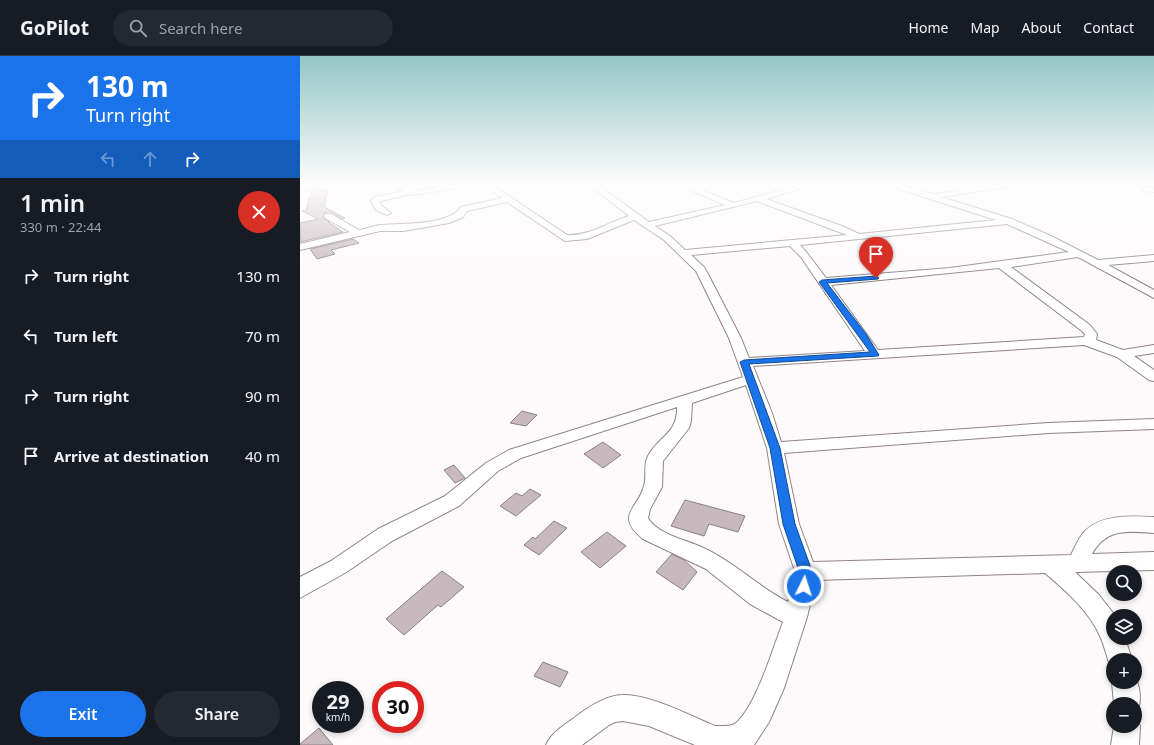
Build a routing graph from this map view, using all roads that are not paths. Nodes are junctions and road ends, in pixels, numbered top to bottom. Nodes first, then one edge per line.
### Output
1 (328, 216) dead end
2 (457, 216) edge
3 (532, 216) edge
4 (635, 216) edge
5 (670, 216) edge
6 (806, 216) edge
7 (992, 216) edge
8 (642, 221) junction
9 (1009, 222) junction
10 (357, 233) junction
11 (858, 238) junction
12 (792, 243) junction
13 (301, 245) edge
14 (683, 253) junction
15 (1078, 254) junction
16 (1154, 258) edge
17 (1096, 263) junction
18 (1002, 265) junction
19 (822, 282) junction
20 (1154, 295) edge
21 (1085, 341) junction
22 (1154, 349) edge
23 (1123, 354) junction
24 (875, 355) junction
25 (747, 371) junction
26 (1154, 377) edge
27 (684, 400) junction
28 (1154, 424) edge
29 (775, 448) junction
30 (1154, 525) edge
31 (1154, 561) edge
32 (1077, 563) junction
33 (1049, 564) junction
34 (806, 571) junction
35 (300, 588) edge
36 (796, 617) junction
37 (1118, 653) edge
38 (1126, 733) edge
39 (560, 745) edge
40 (1125, 745) edge

1 - 10 street
2 - 10 street
3 - 8 street
4 - 8 street
5 - 8 street
6 - 11 street
7 - 9 street
8 - 14 street
9 - 11 street
9 - 15 street
10 - 13 street
11 - 12 street
12 - 14 street
12 - 19 street
14 - 25 street
15 - 17 street
15 - 18 street
16 - 17 street
17 - 20 street
18 - 19 street
18 - 21 street
19 - 24 street
21 - 23 street
21 - 24 street
22 - 23 street
23 - 26 street
24 - 25 street
25 - 27 street
25 - 29 street
27 - 35 street
27 - 36 street
28 - 29 street
29 - 34 street
30 - 32 street
31 - 32 street
32 - 33 street
33 - 34 street
33 - 37 street
34 - 36 street
36 - 39 street
38 - 40 street

